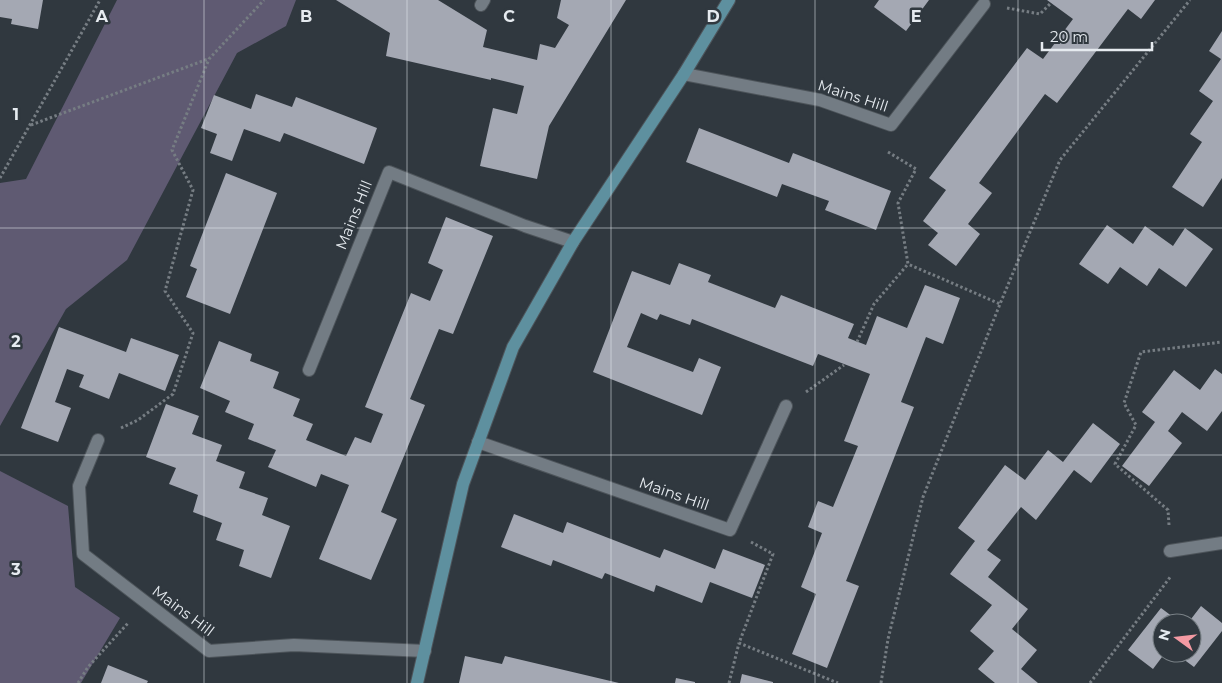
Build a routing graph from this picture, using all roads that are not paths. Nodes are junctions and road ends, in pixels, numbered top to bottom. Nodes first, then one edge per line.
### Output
1 (729, 0) edge
2 (984, 4) road end
3 (684, 74) junction
4 (573, 242) junction
5 (309, 370) dead end
6 (786, 406) road end
7 (98, 440) road end
8 (478, 442) junction
9 (1222, 544) edge
10 (1170, 551) road end
11 (425, 651) junction
12 (417, 683) edge

1 - 3 street
2 - 3 street, Mains Hill
3 - 4 street
4 - 5 street, Mains Hill
4 - 8 street
6 - 8 street, Mains Hill
7 - 11 street, Mains Hill
8 - 11 street
9 - 10 street
11 - 12 street

